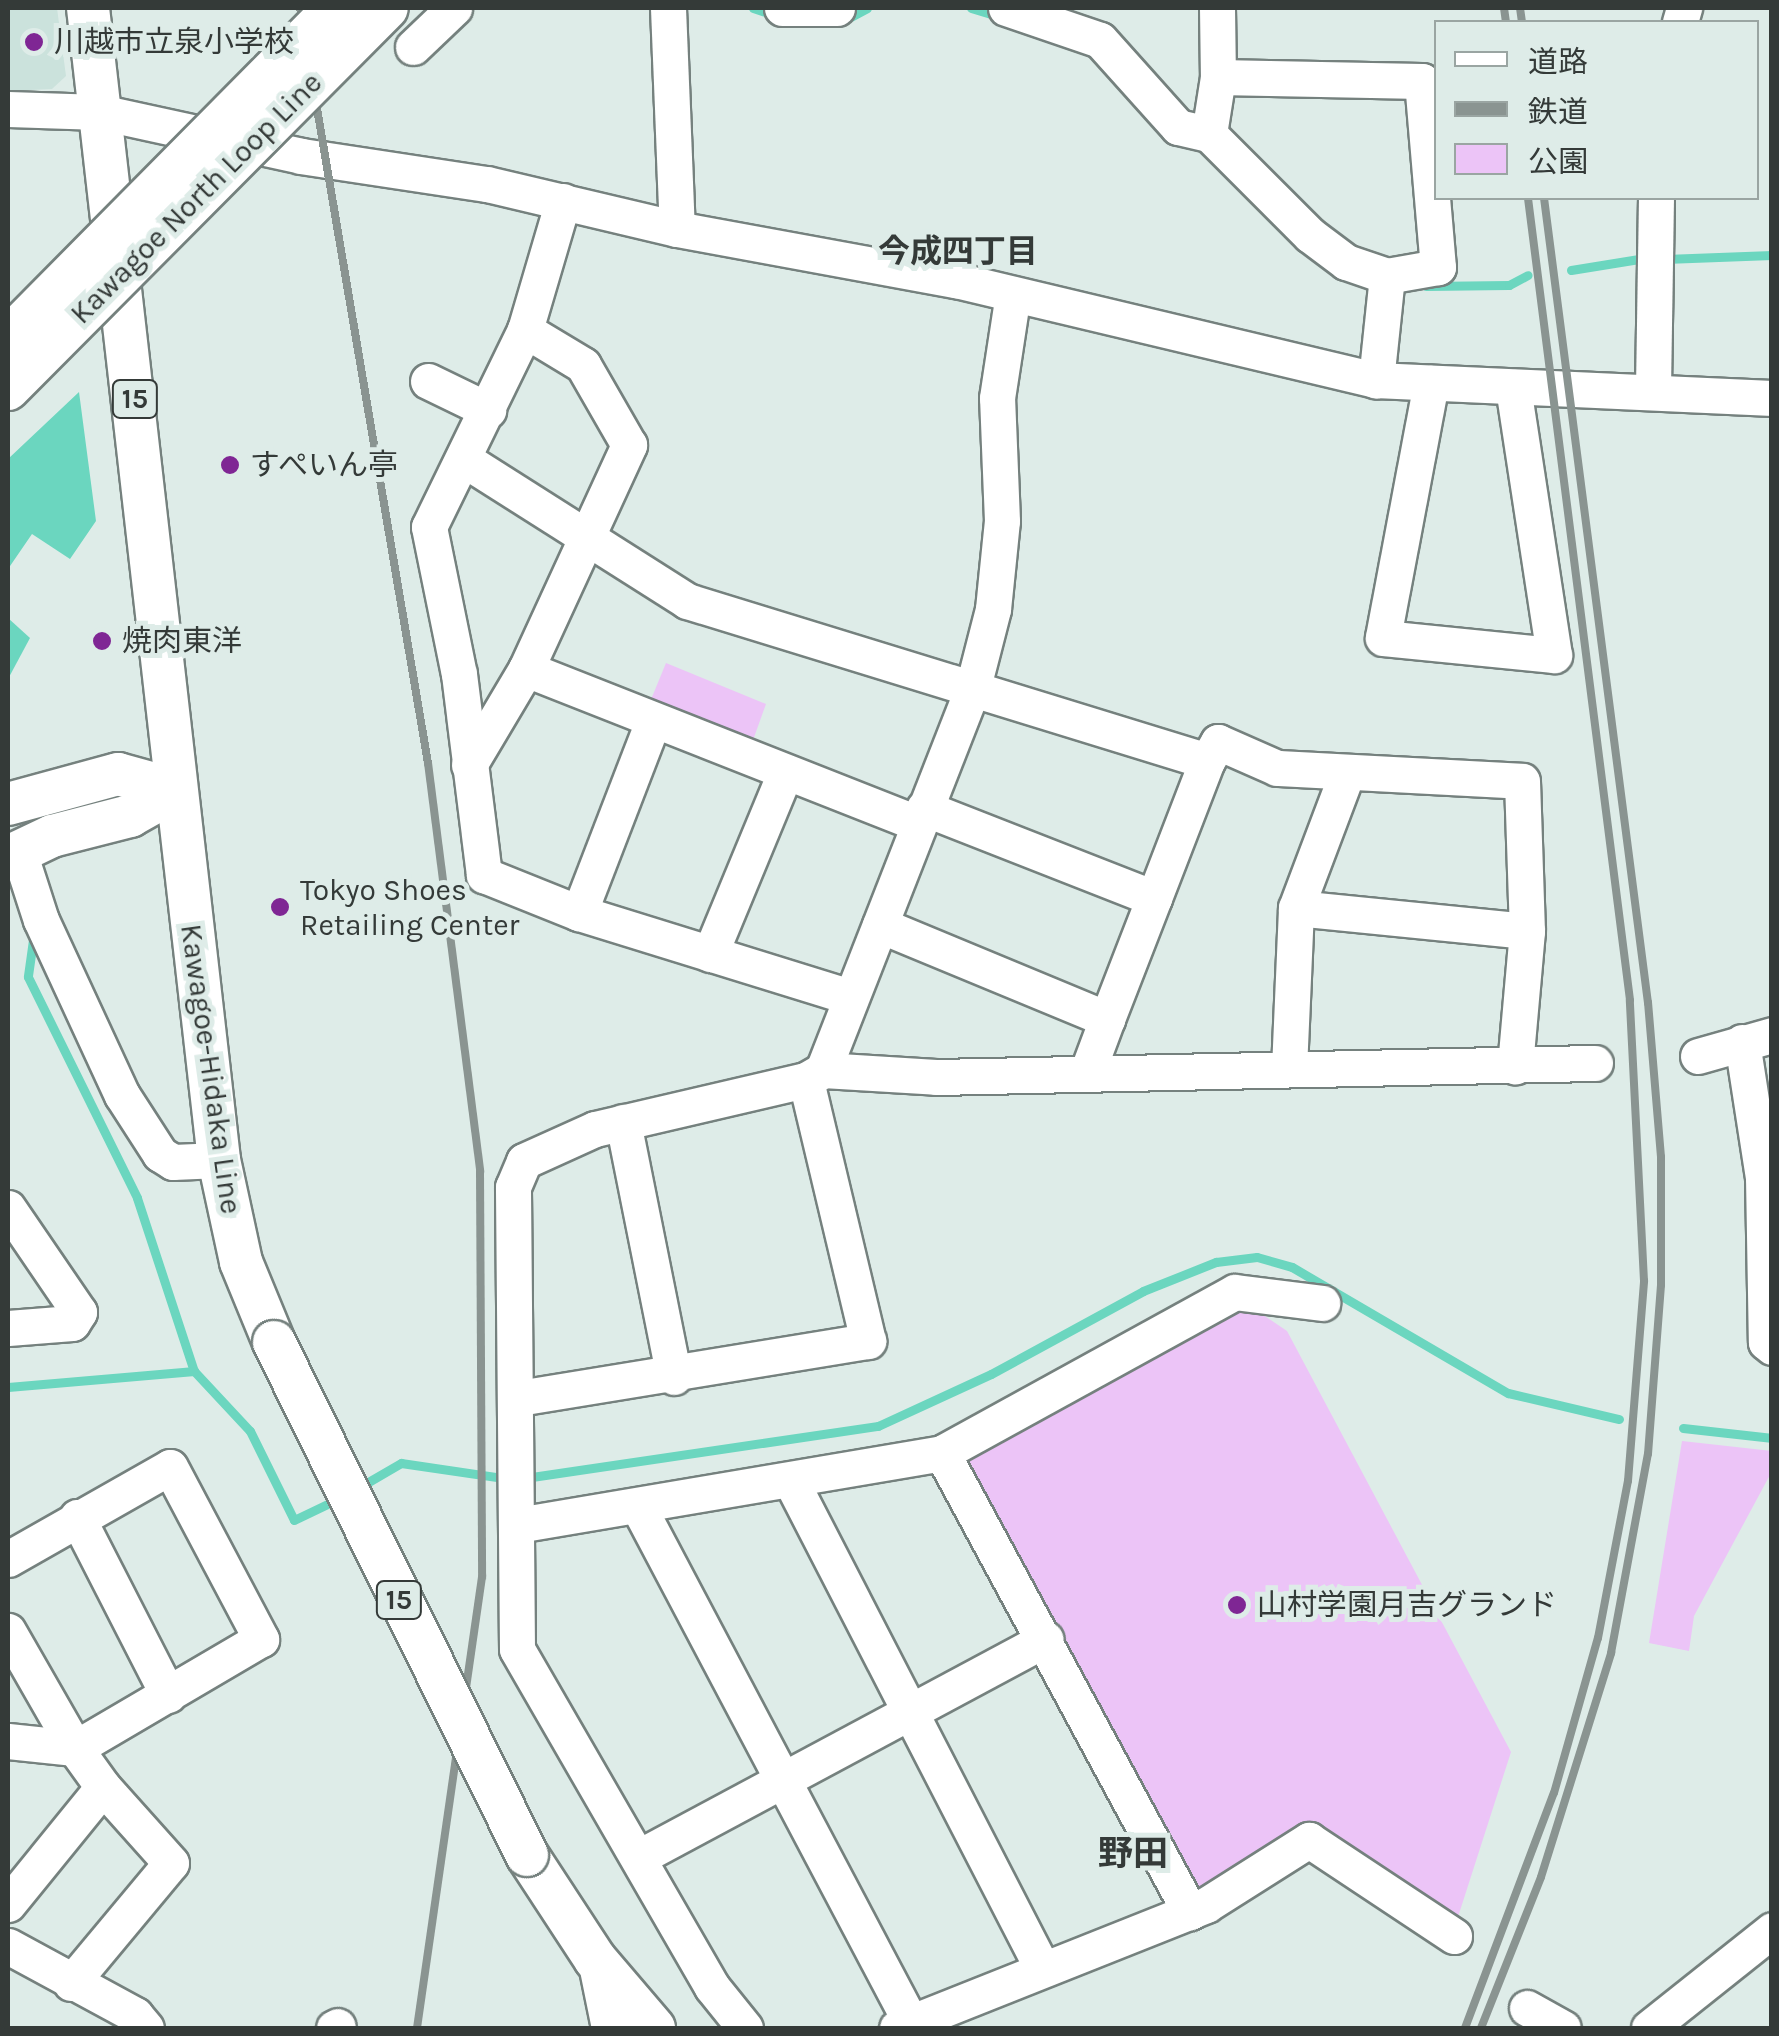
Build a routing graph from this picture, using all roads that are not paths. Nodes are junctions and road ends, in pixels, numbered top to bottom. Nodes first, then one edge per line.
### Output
1 (88, 8) edge
2 (335, 8) edge
3 (387, 8) edge
4 (454, 8) edge
5 (668, 8) edge
6 (782, 8) edge
7 (837, 8) edge
8 (1006, 8) edge
9 (1217, 8) edge
10 (413, 47) dead end
11 (1218, 76) junction
12 (8, 109) edge
13 (100, 112) junction
14 (1209, 134) junction
15 (563, 200) junction
16 (1656, 200) edge
17 (676, 229) junction
18 (1387, 276) junction
19 (1014, 294) junction
20 (524, 330) junction
21 (8, 338) edge
22 (1376, 380) junction
23 (428, 381) dead end
24 (1431, 384) junction
25 (1513, 387) junction
26 (1654, 388) junction
27 (8, 389) edge
28 (1772, 398) edge
29 (488, 410) junction
30 (465, 460) junction
31 (583, 539) junction
32 (526, 669) junction
33 (973, 687) junction
34 (652, 724) junction
35 (1207, 761) junction
36 (469, 764) junction
37 (1347, 773) junction
38 (784, 774) junction
39 (176, 790) junction
40 (8, 804) edge
41 (921, 816) junction
42 (13, 855) edge
43 (1154, 898) junction
44 (1296, 908) junction
45 (579, 913) junction
46 (880, 925) junction
47 (1527, 931) junction
48 (710, 954) junction
49 (850, 996) junction
50 (1108, 1019) junction
51 (1757, 1039) edge
52 (1698, 1056) dead end
53 (1594, 1063) dead end
54 (1515, 1066) junction
55 (1289, 1069) junction
56 (1088, 1070) junction
57 (815, 1075) junction
58 (623, 1122) junction
59 (219, 1160) junction
60 (8, 1208) edge
61 (1322, 1303) dead end
62 (8, 1328) edge
63 (1772, 1347) edge
64 (674, 1377) junction
65 (519, 1398) junction
66 (942, 1453) junction
67 (790, 1481) junction
68 (516, 1497) junction
69 (638, 1506) junction
70 (77, 1517) junction
71 (8, 1560) edge
72 (8, 1631) edge
73 (1045, 1640) junction
74 (168, 1695) junction
75 (911, 1710) junction
76 (8, 1741) edge
77 (75, 1748) junction
78 (782, 1780) junction
79 (103, 1787) junction
80 (641, 1856) junction
81 (8, 1904) edge
82 (1190, 1912) junction
83 (1772, 1930) edge
84 (1454, 1936) dead end
85 (8, 1946) edge
86 (595, 1960) junction
87 (1040, 1966) junction
88 (71, 1983) junction
89 (1527, 2008) dead end
90 (904, 2025) edge
91 (146, 2028) edge
92 (609, 2028) edge
93 (654, 2028) edge
94 (745, 2028) edge
95 (1562, 2028) edge
96 (1650, 2028) edge

1 - 13 main road, Kawagoe-Hidaka Line / 15
2 - 21 main road, Kawagoe North Loop Line, bridge
3 - 27 main road, Kawagoe North Loop Line, bridge
4 - 10 street
5 - 17 street
6 - 7 street
8 - 14 street
9 - 11 street
11 - 14 street
11 - 18 street
12 - 13 street
13 - 15 street
13 - 39 main road, Kawagoe-Hidaka Line / 15
14 - 18 street
15 - 17 street
15 - 20 street
16 - 26 street
17 - 19 street
18 - 22 street
19 - 22 street
19 - 33 street
20 - 29 street
20 - 31 street
22 - 24 street
23 - 29 street
24 - 25 street
24 - 25 street
25 - 26 street
26 - 28 street
29 - 30 street
30 - 31 street
30 - 36 street
31 - 32 street
31 - 33 street
32 - 34 street
32 - 36 street
33 - 35 street
33 - 41 street
34 - 38 street
34 - 45 street
35 - 37 street
35 - 43 street
36 - 45 street
37 - 44 street
37 - 47 street
38 - 41 street
38 - 48 street
39 - 40 main road
39 - 42 main road
39 - 59 main road, Kawagoe-Hidaka Line / 15
41 - 43 street
41 - 46 street
42 - 59 street
43 - 50 street
44 - 47 street
44 - 55 street
45 - 48 street
46 - 49 street
46 - 50 street
47 - 54 street
48 - 49 street
49 - 57 street
50 - 56 street
51 - 52 street
51 - 63 street
53 - 54 street
54 - 55 street
55 - 56 street
56 - 57 street
57 - 58 street
57 - 64 street
58 - 64 street
58 - 65 street
59 - 86 main road, Kawagoe-Hidaka Line / 15, bridge
60 - 62 street
61 - 66 street
64 - 65 street
65 - 68 street
66 - 67 street
66 - 73 street
67 - 69 street
67 - 75 street
68 - 69 street
68 - 80 street
69 - 78 street
70 - 71 street
70 - 74 street
70 - 74 street
72 - 77 street
73 - 75 street
73 - 82 street
74 - 77 street
75 - 78 street
75 - 87 street
76 - 77 street
77 - 79 street
78 - 80 street
78 - 90 street
79 - 81 street
79 - 88 street
80 - 94 street
82 - 84 street
82 - 87 street
83 - 96 street
85 - 88 street
86 - 92 street
86 - 93 main road, Kawagoe-Hidaka Line / 15
87 - 90 street
88 - 91 street
89 - 95 street

